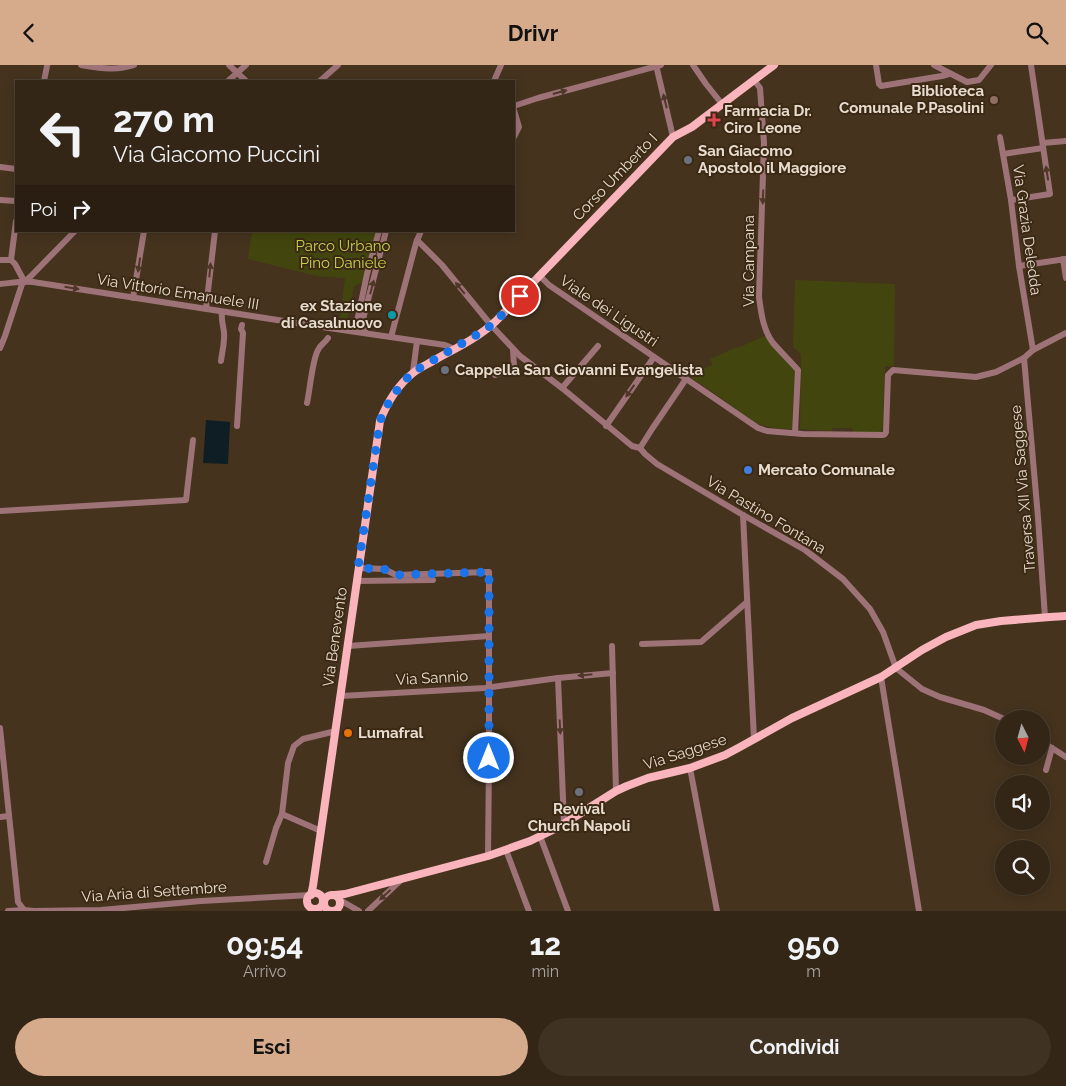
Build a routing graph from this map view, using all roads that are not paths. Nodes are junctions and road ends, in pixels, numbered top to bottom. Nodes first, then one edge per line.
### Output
1 (47, 65) edge
2 (81, 65) edge
3 (134, 65) edge
4 (229, 65) edge
5 (246, 65) edge
6 (338, 65) edge
7 (501, 65) edge
8 (658, 65) edge
9 (692, 65) edge
10 (774, 65) edge
11 (876, 65) edge
12 (934, 65) edge
13 (947, 65) edge
14 (991, 65) edge
15 (1031, 65) edge
16 (238, 73) junction
17 (949, 73) junction
18 (44, 80) edge
19 (229, 80) edge
20 (245, 80) edge
21 (321, 80) edge
22 (494, 80) edge
23 (754, 80) junction
24 (722, 104) junction
25 (515, 106) edge
26 (515, 114) edge
27 (515, 134) edge
28 (674, 137) junction
29 (1000, 137) dead end
30 (1066, 141) edge
31 (1043, 145) junction
32 (1003, 154) junction
33 (0, 167) edge
34 (15, 169) edge
35 (0, 200) edge
36 (1011, 200) junction
37 (15, 201) edge
38 (15, 229) edge
39 (74, 232) edge
40 (144, 232) edge
41 (215, 232) edge
42 (379, 232) edge
43 (386, 232) edge
44 (421, 232) edge
45 (417, 240) junction
46 (0, 259) edge
47 (1064, 259) edge
48 (11, 260) junction
49 (1019, 267) junction
50 (540, 276) junction
51 (1066, 279) edge
52 (23, 281) junction
53 (0, 284) edge
54 (134, 298) junction
55 (206, 308) junction
56 (222, 312) junction
57 (243, 319) junction
58 (491, 325) junction
59 (355, 331) junction
60 (366, 333) junction
61 (1066, 333) edge
62 (391, 337) junction
63 (328, 338) dead end
64 (417, 341) junction
65 (598, 346) dead end
66 (0, 348) edge
67 (513, 349) junction
68 (452, 350) junction
69 (1033, 350) junction
70 (654, 357) junction
71 (1024, 358) junction
72 (221, 361) dead end
73 (413, 372) junction
74 (495, 375) dead end
75 (686, 379) junction
76 (562, 387) junction
77 (307, 403) dead end
78 (237, 426) dead end
79 (606, 426) junction
80 (796, 433) junction
81 (193, 440) dead end
82 (640, 448) junction
83 (0, 511) edge
84 (743, 515) junction
85 (358, 568) junction
86 (357, 581) junction
87 (433, 581) dead end
88 (747, 602) junction
89 (1066, 616) edge
90 (1045, 617) junction
91 (489, 637) junction
92 (642, 644) dead end
93 (348, 646) junction
94 (612, 647) dead end
95 (896, 668) junction
96 (613, 673) junction
97 (880, 677) junction
98 (558, 678) junction
99 (489, 687) junction
100 (341, 696) junction
101 (995, 715) edge
102 (0, 728) edge
103 (336, 731) junction
104 (754, 739) junction
105 (1052, 748) joint
106 (1066, 757) edge
107 (690, 768) junction
108 (1046, 771) dead end
109 (3, 779) edge
110 (616, 791) junction
111 (282, 814) junction
112 (9, 816) junction
113 (0, 817) edge
114 (564, 823) junction
115 (321, 831) junction
116 (540, 836) junction
117 (506, 850) junction
118 (488, 856) junction
119 (266, 861) dead end
120 (402, 879) junction
121 (352, 891) junction
122 (335, 897) junction
123 (310, 898) edge
124 (24, 909) junction
125 (316, 910) edge
126 (334, 910) edge
127 (357, 910) edge
128 (8, 911) edge
129 (49, 911) edge
130 (368, 911) edge
131 (529, 911) edge
132 (568, 911) edge
133 (717, 911) edge
134 (919, 911) edge

1 - 18 street
2 - 3 street
4 - 16 street
5 - 16 street
6 - 21 street
7 - 22 street
25 -> 8 street
28 -> 8 street
9 - 24 street
10 - 23 main road, Corso Umberto I
11 - 17 street
12 - 17 street
13 - 17 street
14 - 17 street
15 - 31 street
16 - 19 street
16 - 20 street
23 - 24 main road, Corso Umberto I
23 -> 80 street, Via Campana
24 - 28 main road, Corso Umberto I
26 - 27 street
28 - 50 main road, Corso Umberto I
29 - 32 street
30 - 31 street, Via Grazia Deledda
31 - 32 street, Via Grazia Deledda
36 -> 31 street
32 - 36 street, Via Grazia Deledda
33 - 34 street
35 - 37 street
36 - 49 street, Via Grazia Deledda
38 - 48 street
39 - 52 street
40 -> 54 street
55 -> 41 street
42 - 59 street
60 -> 43 street
44 - 45 street
58 -> 45 street
45 - 62 street
46 - 48 street
47 - 49 street
47 - 51 street
48 - 52 street
49 - 69 street, Via Grazia Deledda
50 - 58 main road, Corso Umberto I
50 - 70 street, Viale dei Ligustri
52 - 53 street, Via Vittorio Emanuele III
52 -> 54 street, Via Vittorio Emanuele III
52 - 66 street
54 - 55 street, Via Vittorio Emanuele III
55 - 56 street, Via Vittorio Emanuele III
56 - 57 street, Via Vittorio Emanuele III
56 - 72 street
57 - 59 street, Via Vittorio Emanuele III
57 - 78 street
58 - 67 street, Via Pastino Fontana
58 - 68 main road, Via Benevento
59 - 60 street, Via Vittorio Emanuele III
60 - 62 street, Via Vittorio Emanuele III
61 - 69 street
62 - 64 street, Via Vittorio Emanuele III
63 - 77 street
64 - 68 street, Via Vittorio Emanuele III
64 - 73 street
65 - 76 street
67 - 74 street
67 - 76 street, Via Pastino Fontana
68 - 73 main road, Via Benevento
69 - 71 street
70 - 75 street, Viale dei Ligustri
70 -> 79 street
71 - 80 street, Viale dei Ligustri
71 - 90 street, Traversa XII Via Saggese
73 - 85 main road, Via Benevento
75 - 80 street, Viale dei Ligustri
75 - 82 street
76 - 79 street, Via Pastino Fontana
79 - 82 street, Via Pastino Fontana
81 - 83 street
82 - 84 street, Via Pastino Fontana
84 - 88 street
84 - 95 street, Via Pastino Fontana
85 - 86 main road, Via Benevento
85 - 91 street
86 - 87 street
86 - 93 main road, Via Benevento
88 - 92 street
88 - 104 street
89 - 90 main road, Via Saggese
90 - 95 main road, Via Saggese
91 - 93 street
91 - 99 street
93 - 100 main road, Via Benevento
94 - 96 street
95 - 97 main road, Via Saggese
95 - 101 street
96 -> 98 street, Via Sannio
96 - 110 street
97 - 104 main road, Via Saggese
97 - 134 street
98 - 99 street, Via Sannio
98 -> 114 street
99 - 100 street, Via Sannio
99 - 118 street
100 - 103 main road, Via Benevento
102 - 109 street
103 - 111 street
103 - 115 main road, Via Benevento
104 - 107 main road, Via Saggese
105 - 106 street
105 - 108 street
107 - 110 main road, Via Saggese
107 - 133 street
109 - 112 street
110 - 114 main road, Via Saggese
111 - 115 street
111 - 119 street
112 - 113 street
112 - 124 street
114 - 116 main road, Via Saggese
115 - 123 main road, Via Benevento
116 - 117 main road, Via Saggese
116 - 132 street
117 - 118 main road, Via Saggese
117 - 131 street
118 - 120 main road, Via Saggese
120 - 121 main road, Via Saggese
120 -> 130 street
121 - 122 main road, Via Saggese
121 - 127 street
122 - 123 main road
122 - 126 main road
122 - 126 main road
122 - 127 street
123 - 125 main road
123 - 125 main road, Via Benevento
123 - 129 street, Via Aria di Settembre
124 - 128 street, Via Aria di Settembre
124 - 129 street, Via Aria di Settembre
125 - 126 main road

